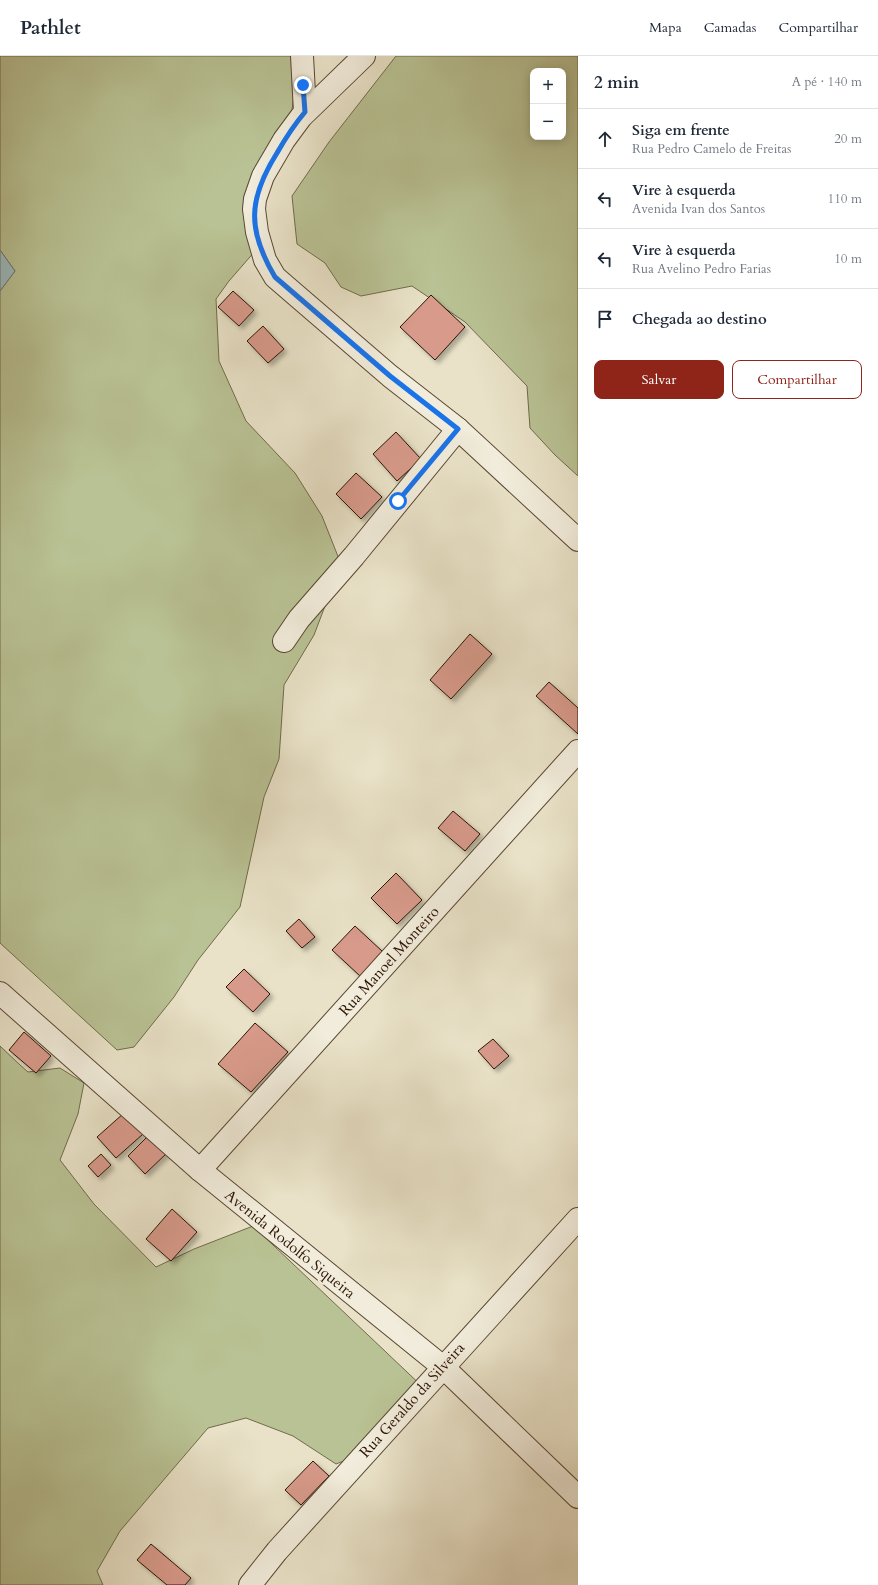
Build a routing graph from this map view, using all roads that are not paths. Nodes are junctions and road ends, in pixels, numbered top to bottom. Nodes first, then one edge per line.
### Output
1 (302, 56) edge
2 (364, 56) edge
3 (305, 112) junction
4 (458, 429) junction
5 (578, 540) edge
6 (284, 641) dead end
7 (578, 751) edge
8 (0, 993) edge
9 (200, 1170) junction
10 (578, 1219) edge
11 (442, 1367) junction
12 (578, 1496) edge
13 (250, 1585) edge

1 - 3 street
2 - 3 street
3 - 4 street
4 - 5 street
4 - 6 street
7 - 9 street, Rua Manoel Monteiro
8 - 9 street, Avenida Rodolfo Siqueira
9 - 11 street, Avenida Rodolfo Siqueira
10 - 11 street, Rua Geraldo da Silveira
11 - 12 street, Avenida Rodolfo Siqueira
11 - 13 street, Rua Geraldo da Silveira

